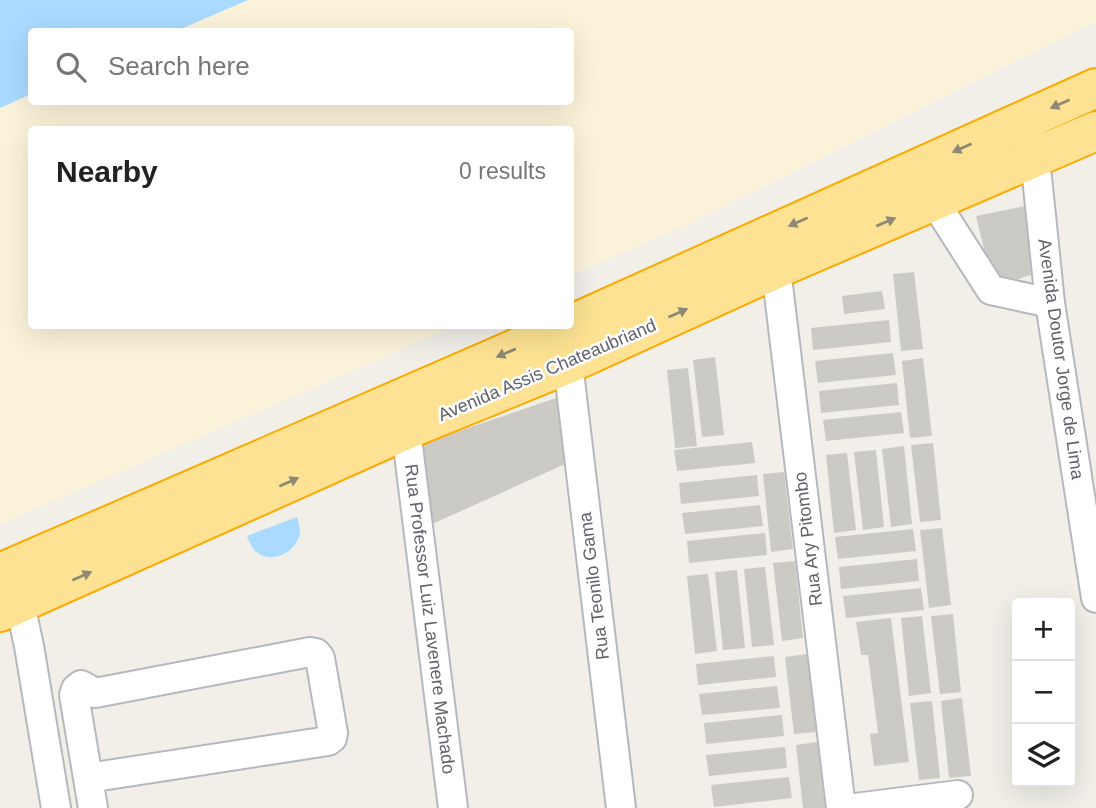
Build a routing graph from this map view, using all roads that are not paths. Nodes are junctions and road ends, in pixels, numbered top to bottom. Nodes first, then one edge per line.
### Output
1 (1096, 88) edge
2 (1024, 120) junction
3 (1096, 131) edge
4 (1033, 158) junction
5 (934, 201) junction
6 (776, 269) junction
7 (1050, 303) junction
8 (574, 323) edge
9 (560, 329) edge
10 (568, 363) junction
11 (406, 430) junction
12 (5, 594) edge
13 (1096, 598) edge
14 (89, 787) edge
15 (54, 794) edge
16 (958, 795) dead end
17 (453, 808) edge
18 (621, 808) edge
19 (841, 808) edge
20 (855, 808) edge

1 -> 2 highway, Avenida Assis Chateaubriand
2 - 4 street, Avenida Doutor Jorge de Lima
2 -> 8 highway, Avenida Assis Chateaubriand
3 - 4 highway, Avenida Assis Chateaubriand
4 - 5 highway, Avenida Assis Chateaubriand
4 - 7 street, Avenida Doutor Jorge de Lima
6 -> 5 highway, Avenida Assis Chateaubriand
5 - 7 street
10 -> 6 highway, Avenida Assis Chateaubriand
6 - 19 street, Rua Ary Pitombo
7 - 13 street, Avenida Doutor Jorge de Lima
9 -> 12 highway, Avenida Assis Chateaubriand
10 - 11 highway, Avenida Assis Chateaubriand
10 - 18 street, Rua Teonilo Gama
12 -> 11 highway, Avenida Assis Chateaubriand
11 - 17 street, Rua Professor Luiz Lavenere Machado
12 - 15 street
14 - 14 street
14 - 15 street
16 - 20 street

